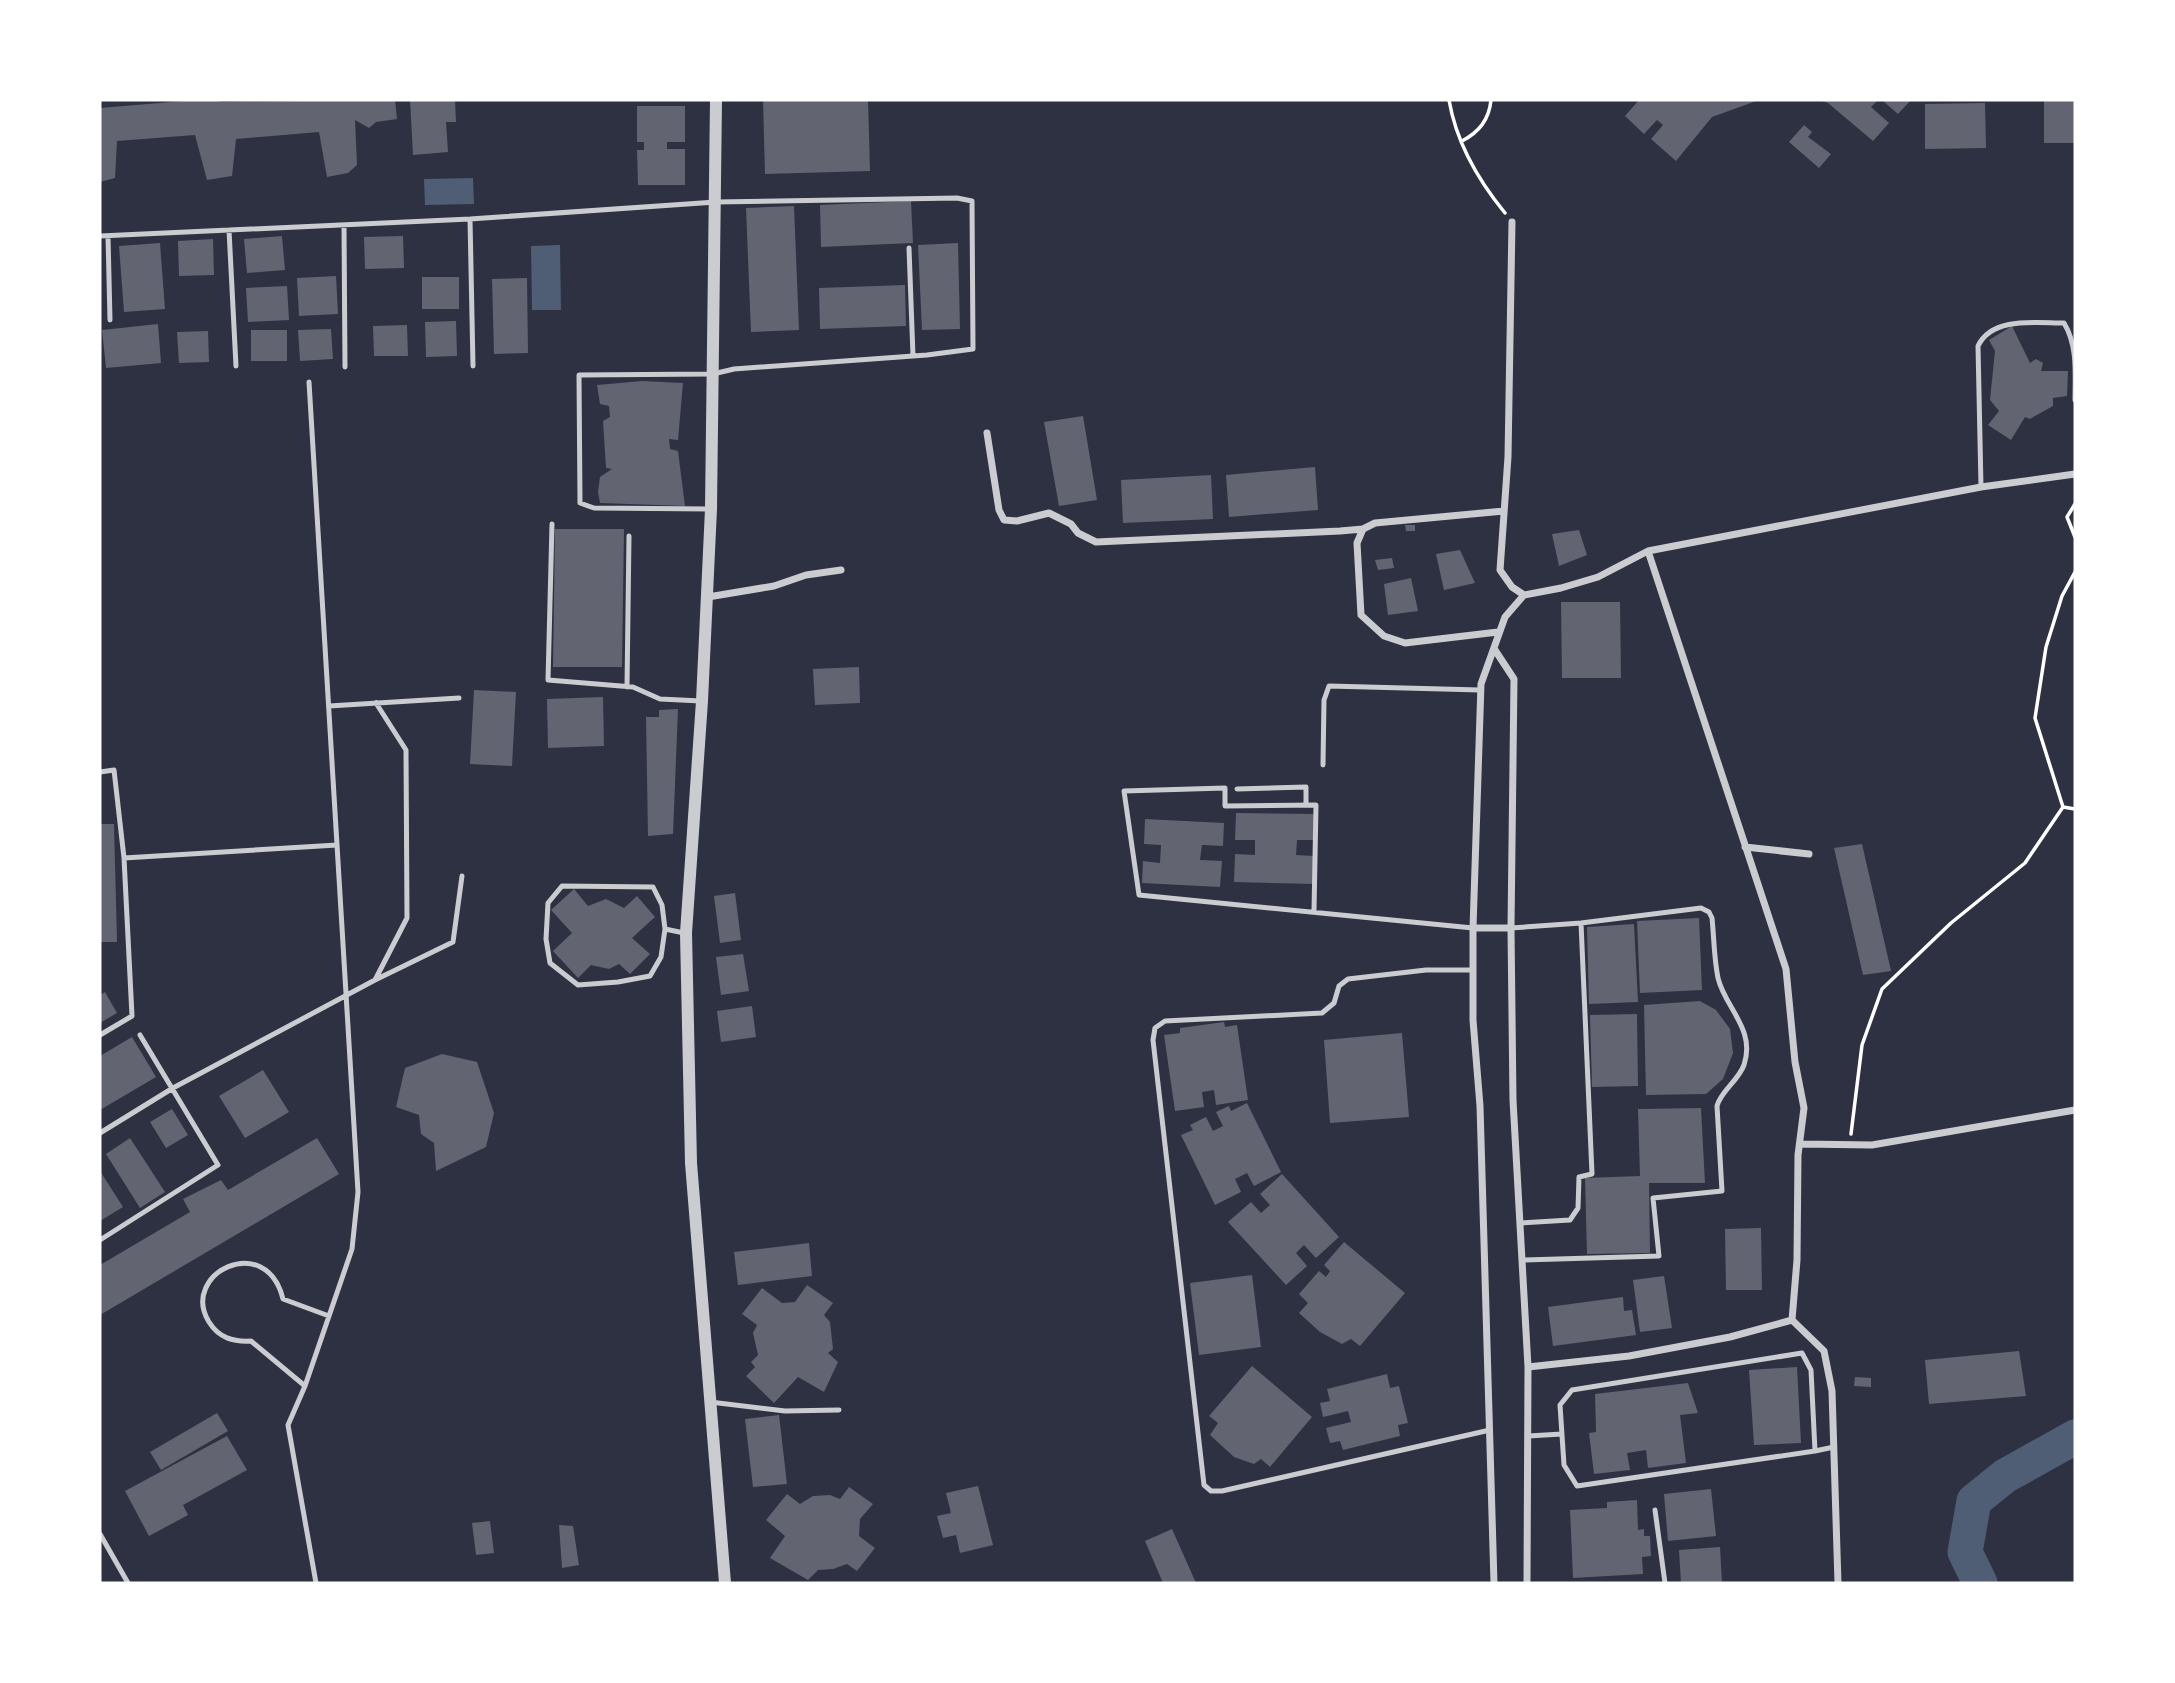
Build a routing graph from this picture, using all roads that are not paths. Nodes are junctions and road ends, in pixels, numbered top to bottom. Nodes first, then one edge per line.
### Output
1 (716, 100) edge
2 (716, 202) junction
3 (470, 219) junction
4 (1512, 222) road end
5 (344, 225) junction
6 (229, 230) junction
7 (100, 236) edge
8 (108, 236) junction
9 (909, 248) dead end
10 (110, 320) dead end
11 (913, 356) junction
12 (236, 366) dead end
13 (345, 366) dead end
14 (473, 366) dead end
15 (712, 374) junction
16 (309, 383) dead end
17 (2075, 400) edge
18 (987, 433) dead end
19 (2075, 474) edge
20 (1981, 487) junction
21 (711, 509) junction
22 (1504, 511) junction
23 (552, 524) dead end
24 (1363, 529) junction
25 (629, 536) dead end
26 (1648, 551) junction
27 (841, 570) dead end
28 (1524, 595) junction
29 (708, 597) junction
30 (1499, 632) junction
31 (1495, 650) junction
32 (627, 687) junction
33 (1480, 690) junction
34 (459, 698) dead end
35 (702, 701) junction
36 (376, 703) junction
37 (329, 706) junction
38 (1323, 765) dead end
39 (100, 772) edge
40 (1237, 789) dead end
41 (1306, 805) junction
42 (337, 845) junction
43 (1745, 847) junction
44 (1809, 854) dead end
45 (124, 858) junction
46 (462, 876) dead end
47 (1314, 911) junction
48 (1581, 923) junction
49 (1473, 928) junction
50 (1511, 928) junction
51 (665, 929) junction
52 (686, 933) junction
53 (1472, 970) junction
54 (376, 980) junction
55 (346, 995) junction
56 (100, 1035) edge
57 (140, 1035) dead end
58 (173, 1088) junction
59 (2075, 1110) edge
60 (100, 1133) edge
61 (1801, 1144) junction
62 (1520, 1223) junction
63 (100, 1240) edge
64 (1522, 1260) junction
65 (329, 1316) junction
66 (1792, 1320) junction
67 (1528, 1367) junction
68 (305, 1386) junction
69 (710, 1402) junction
70 (839, 1410) dead end
71 (1490, 1430) junction
72 (1562, 1434) junction
73 (1528, 1436) junction
74 (1834, 1447) junction
75 (1815, 1451) junction
76 (1655, 1510) dead end
77 (100, 1534) edge
78 (128, 1583) edge
79 (316, 1583) edge
80 (725, 1583) edge
81 (1494, 1583) edge
82 (1527, 1583) edge
83 (1665, 1583) edge
84 (1838, 1583) edge

1 - 2 street
2 - 3 lane
2 - 11 lane
2 - 15 street
3 - 5 lane
3 - 14 lane
4 - 22 street
5 - 6 lane
5 - 13 lane
6 - 8 lane
6 - 12 lane
7 - 8 lane
8 - 10 lane
9 - 11 lane
11 - 15 lane
15 - 21 street
15 - 21 lane
16 - 37 lane
17 - 20 lane
18 - 24 street
19 - 20 street
20 - 26 street
21 - 29 street
22 - 24 street
22 - 28 street
23 - 32 lane
24 - 30 street
25 - 32 lane
26 - 28 street
26 - 43 street
27 - 29 street
28 - 30 street
29 - 35 street
30 - 31 street
31 - 33 street
31 - 50 street
32 - 35 lane
33 - 38 lane
33 - 49 street
34 - 36 lane
35 - 52 street
36 - 37 lane
36 - 54 lane
37 - 42 lane
39 - 45 lane
40 - 41 lane
41 - 47 lane
41 - 47 lane
42 - 45 lane
42 - 55 lane
43 - 44 street
43 - 61 street
45 - 56 lane
46 - 54 lane
47 - 49 lane
48 - 50 lane
48 - 62 lane
48 - 64 lane
49 - 50 street
49 - 53 street
50 - 62 street
51 - 51 lane
51 - 52 lane
52 - 69 street
53 - 71 street
53 - 71 lane
54 - 55 lane
55 - 58 lane
55 - 65 lane
57 - 58 lane
58 - 60 lane
58 - 63 lane
59 - 61 street
61 - 66 street
62 - 64 street
64 - 67 street
65 - 68 lane
65 - 68 lane
66 - 67 street
66 - 74 street
67 - 73 street
68 - 79 lane
69 - 70 lane
69 - 80 street
71 - 81 street
72 - 73 lane
72 - 75 lane
72 - 75 lane
73 - 82 street
74 - 75 lane
74 - 84 street
76 - 83 lane
77 - 78 lane

